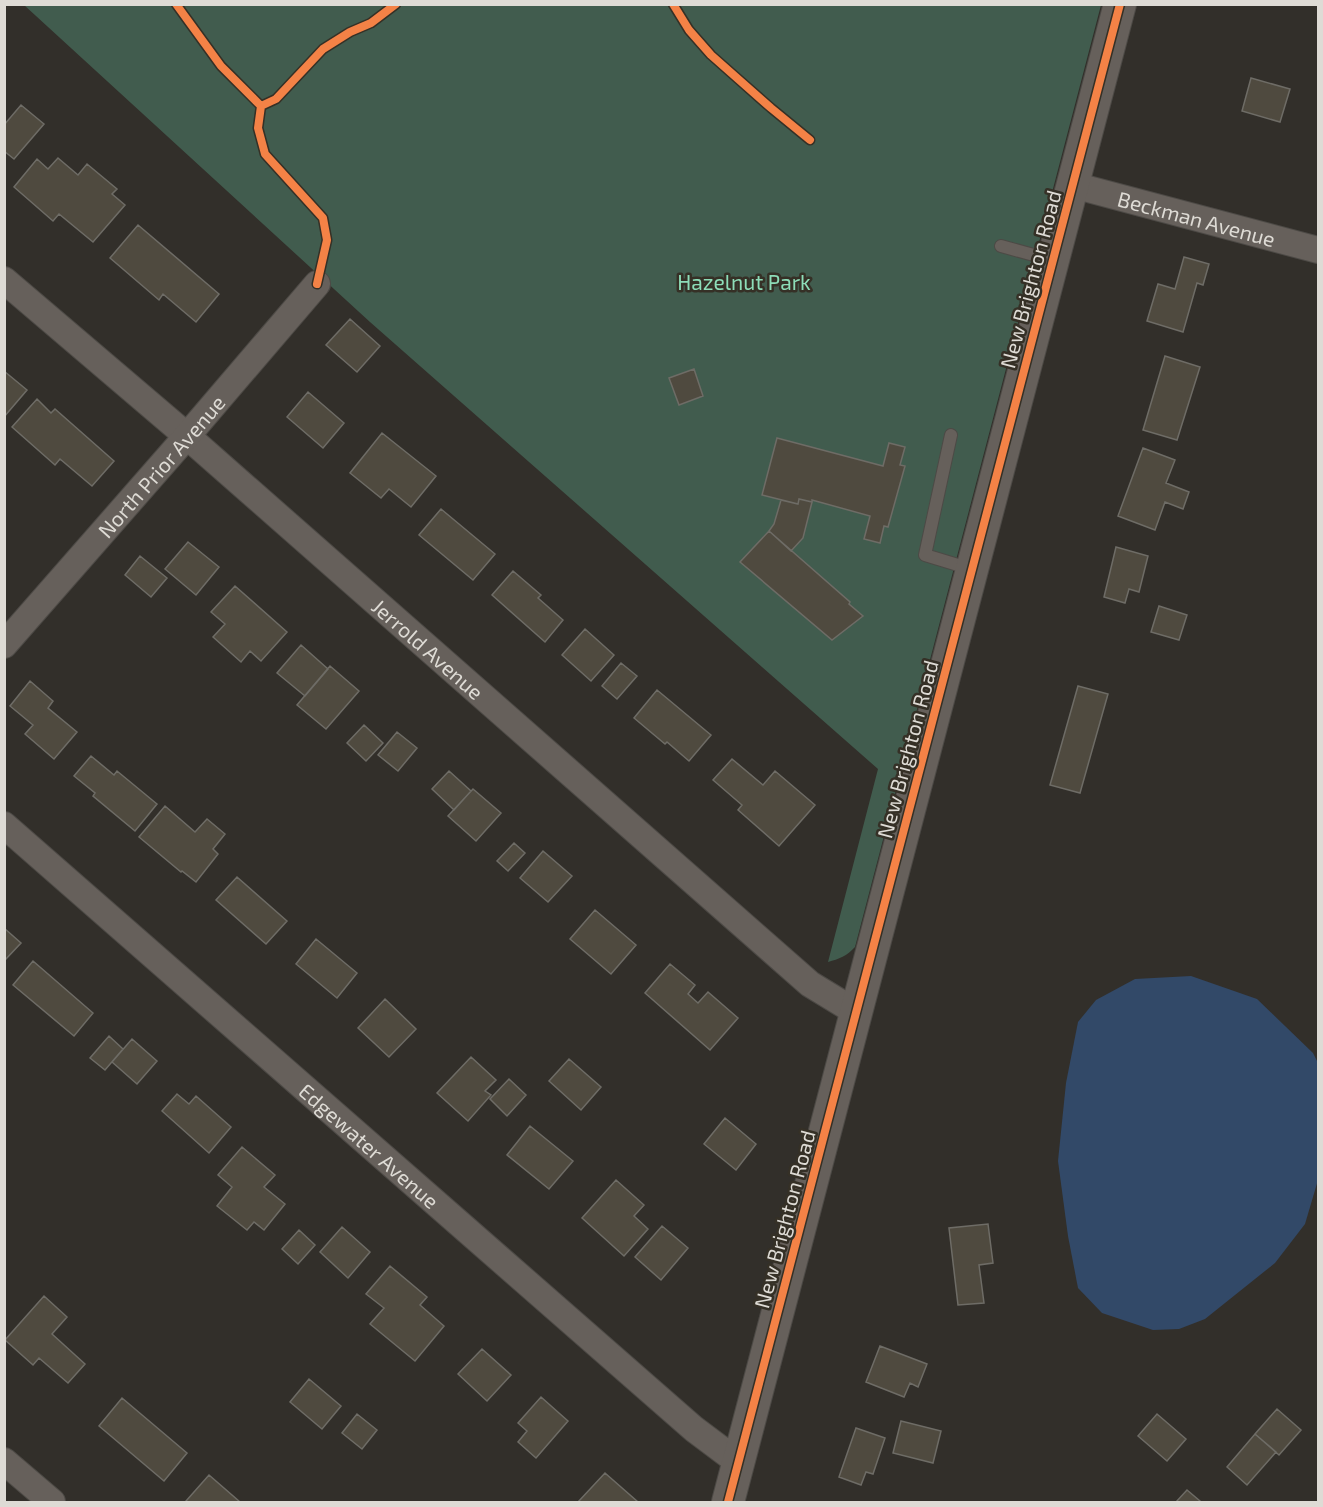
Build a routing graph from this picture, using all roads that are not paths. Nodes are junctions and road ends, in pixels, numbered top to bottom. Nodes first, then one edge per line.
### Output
1 (1120, 4) edge
2 (1073, 185) junction
3 (1001, 246) dead end
4 (1318, 250) edge
5 (1053, 260) junction
6 (4, 280) edge
7 (318, 284) dead end
8 (951, 435) dead end
9 (187, 436) junction
10 (972, 570) junction
11 (4, 645) edge
12 (4, 825) edge
13 (856, 1012) junction
14 (4, 1461) edge
15 (738, 1462) junction
16 (52, 1503) edge
17 (728, 1503) edge

1 - 2 street, New Brighton Road
2 - 4 street, Beckman Avenue
2 - 5 street, New Brighton Road
3 - 5 lane
5 - 10 street, New Brighton Road
6 - 9 street, Jerrold Avenue
7 - 9 street, North Prior Avenue
8 - 10 lane
9 - 11 street, North Prior Avenue
9 - 13 street, Jerrold Avenue
10 - 13 street, New Brighton Road
12 - 15 street, Edgewater Avenue
13 - 15 street, New Brighton Road
14 - 16 street
15 - 17 street, New Brighton Road

